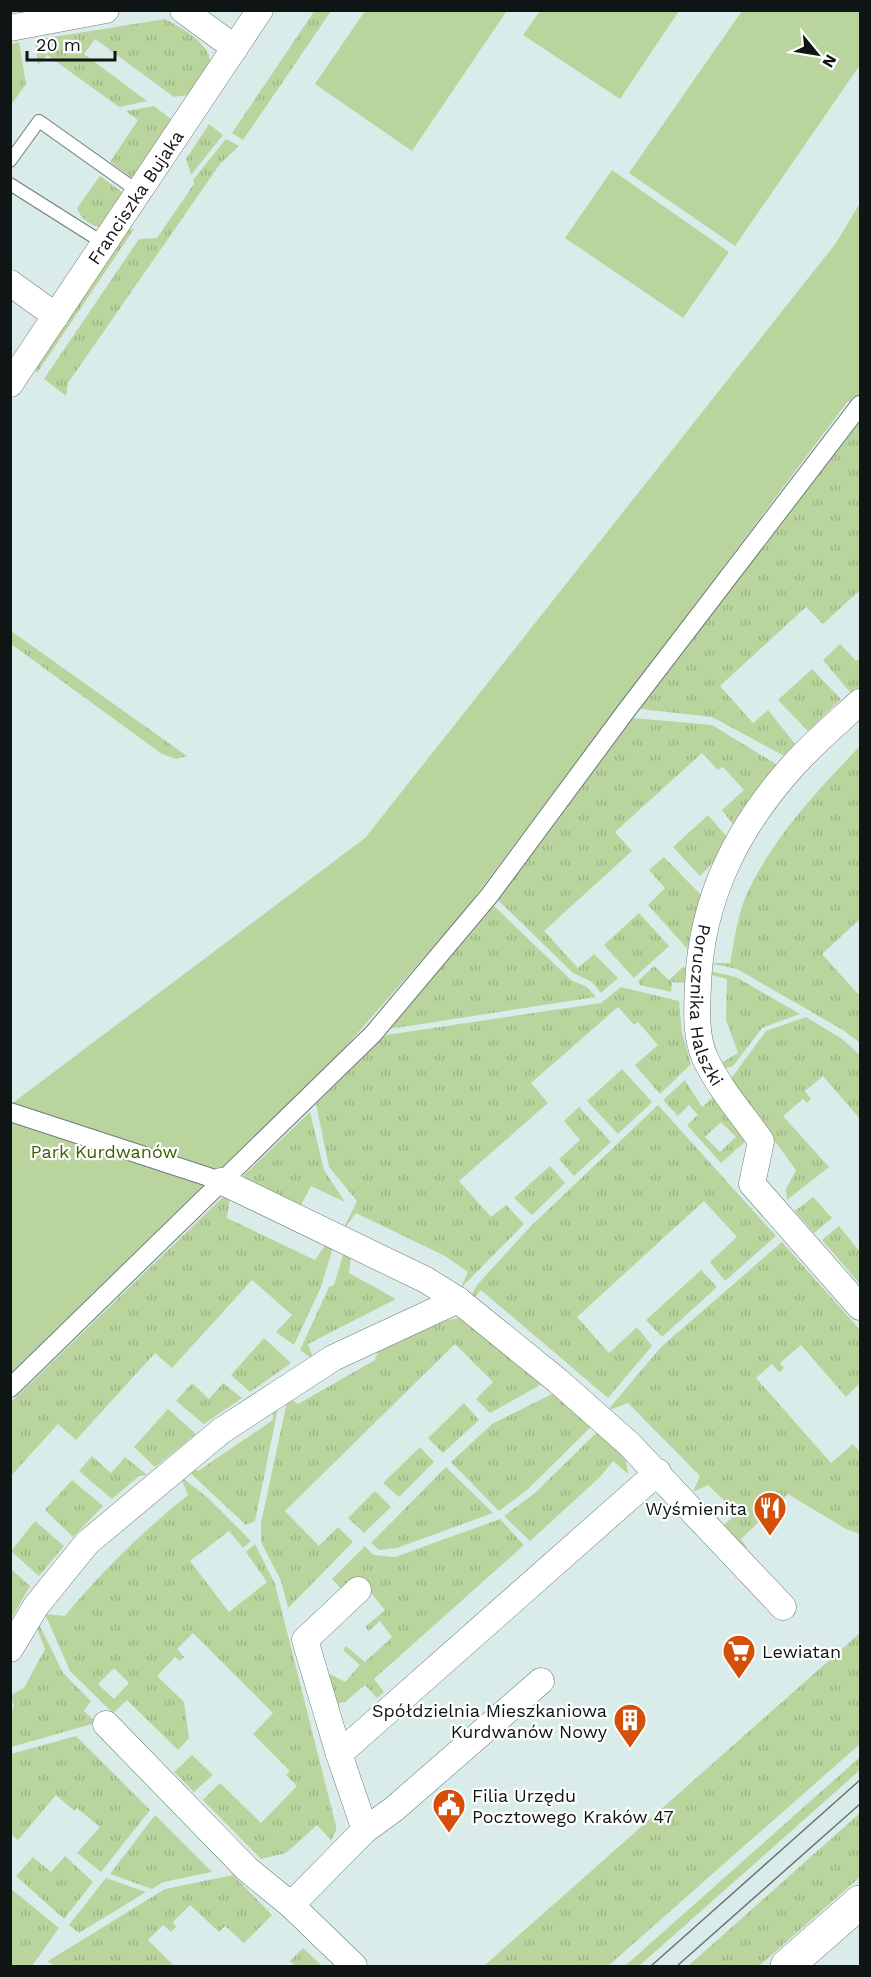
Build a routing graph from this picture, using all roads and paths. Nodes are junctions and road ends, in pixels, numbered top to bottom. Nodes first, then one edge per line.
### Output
1 (106, 10) edge
2 (183, 10) edge
3 (260, 10) edge
4 (10, 28) edge
5 (236, 48) junction
6 (10, 161) edge
7 (10, 184) edge
8 (140, 192) junction
9 (105, 244) junction
10 (10, 283) edge
11 (56, 316) junction
12 (10, 384) edge
13 (861, 405) edge
14 (861, 702) edge
15 (10, 1112) edge
16 (221, 1181) junction
17 (458, 1300) junction
18 (861, 1307) edge
19 (10, 1388) edge
20 (658, 1472) junction
21 (358, 1590) dead end
22 (783, 1607) dead end
23 (10, 1649) edge
24 (541, 1681) dead end
25 (106, 1724) dead end
26 (339, 1754) junction
27 (365, 1830) junction
28 (861, 1902) edge
29 (291, 1905) junction
30 (354, 1966) edge
31 (788, 1966) edge

1 - 4 street
2 - 5 street
3 - 5 street, Franciszka Bujaka
5 - 8 street, Franciszka Bujaka
6 - 8 lane
7 - 9 lane
8 - 9 street, Franciszka Bujaka
9 - 11 street, Franciszka Bujaka
10 - 11 street
11 - 12 street, Franciszka Bujaka
13 - 16 street
14 - 18 street, Porucznika Halszki
15 - 16 street
16 - 17 street
16 - 19 street
17 - 20 street
17 - 23 street
20 - 22 street
20 - 26 street
21 - 26 street
24 - 27 street
25 - 29 street
26 - 27 street
27 - 29 street
28 - 31 main road
29 - 30 street

